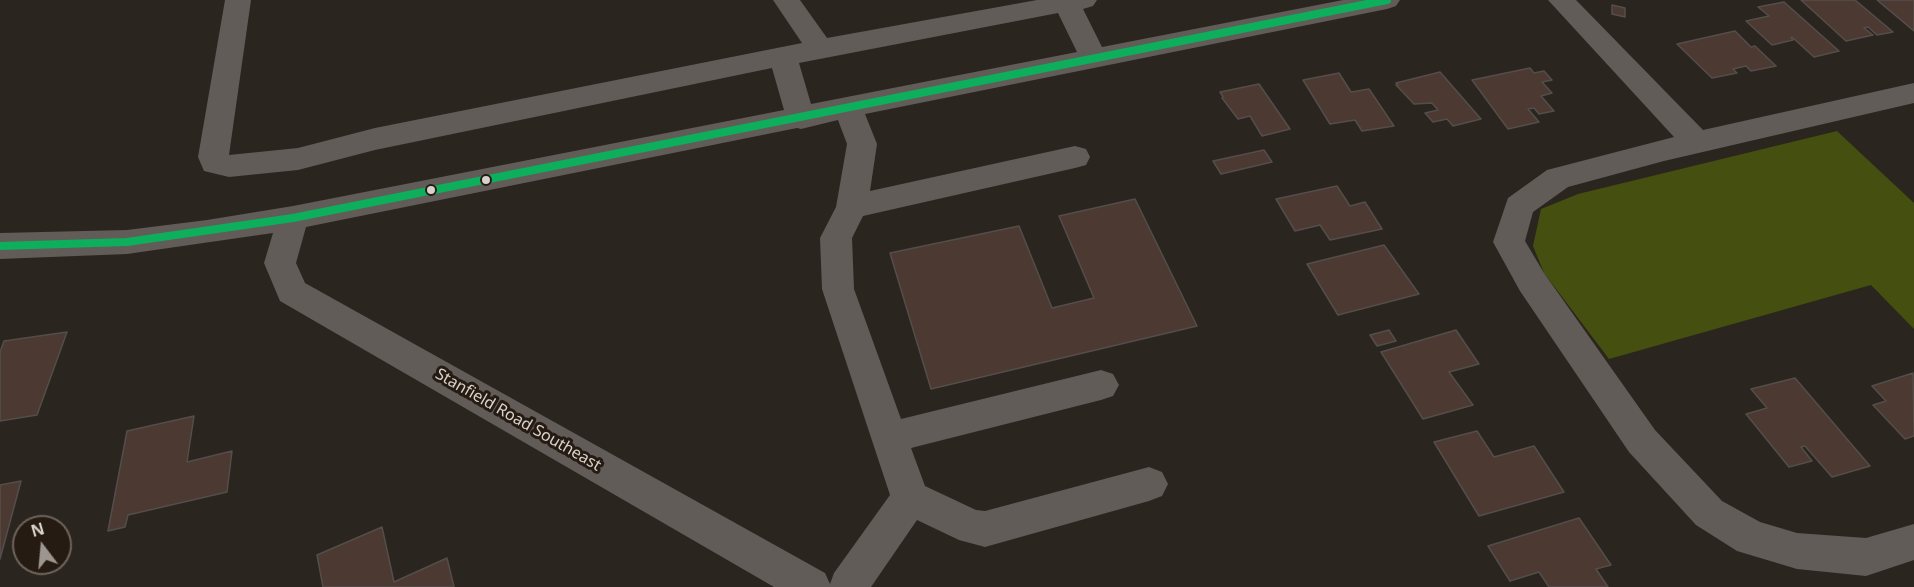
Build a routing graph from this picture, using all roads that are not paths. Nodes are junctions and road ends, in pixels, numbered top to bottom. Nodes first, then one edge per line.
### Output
1 (238, 0) edge
2 (786, 0) edge
3 (1387, 0) edge
4 (1561, 0) edge
5 (1072, 1) edge
6 (820, 49) junction
7 (783, 57) junction
8 (1095, 60) junction
9 (1914, 93) edge
10 (849, 109) junction
11 (801, 119) junction
12 (1697, 142) junction
13 (1075, 157) dead end
14 (852, 207) junction
15 (293, 218) junction
16 (0, 246) edge
17 (1101, 385) dead end
18 (889, 438) junction
19 (1149, 484) dead end
20 (910, 498) junction
21 (1914, 542) edge
22 (784, 581) edge
23 (848, 587) edge

1 - 7 street
2 - 6 street
3 - 8 street
4 - 12 street
5 - 6 street
5 - 8 street
6 - 7 street
7 - 11 street
8 - 10 street
9 - 12 street
10 - 11 street
10 - 14 street
11 - 15 street
12 - 21 street
13 - 14 street
14 - 18 street
15 - 16 street
15 - 22 street, Stanfield Road Southeast
17 - 18 street
18 - 20 street
19 - 20 street
20 - 23 street

